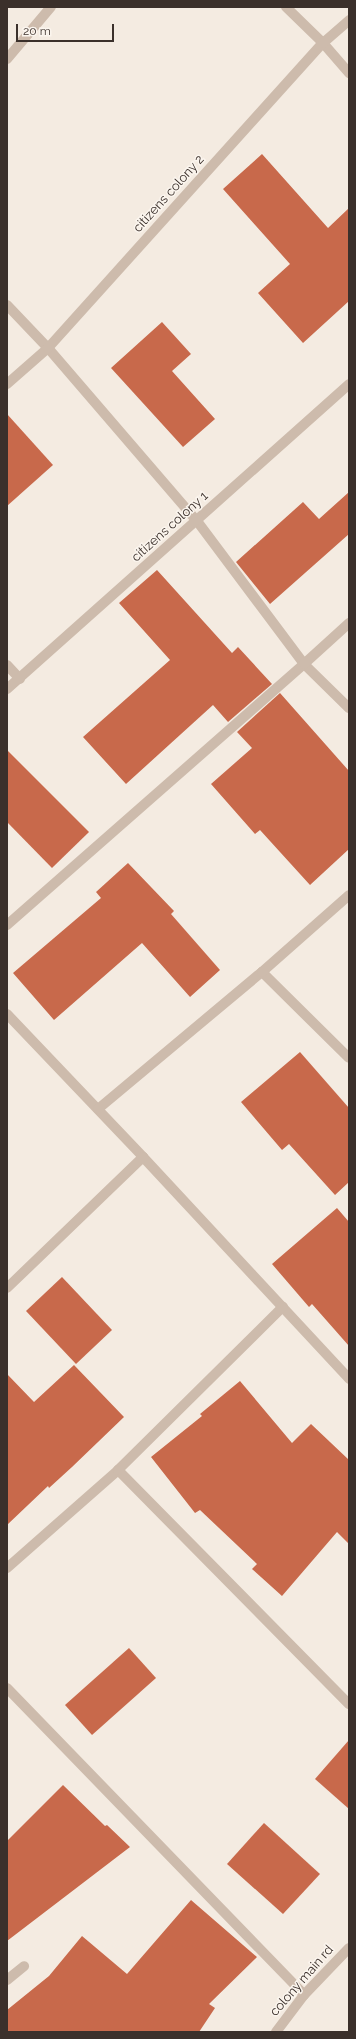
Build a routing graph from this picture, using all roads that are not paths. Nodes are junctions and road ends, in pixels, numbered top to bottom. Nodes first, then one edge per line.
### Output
1 (51, 7) edge
2 (286, 7) edge
3 (349, 20) edge
4 (323, 43) junction
5 (7, 59) edge
6 (349, 73) edge
7 (7, 305) edge
8 (48, 348) junction
9 (7, 384) edge
10 (349, 384) edge
11 (197, 521) junction
12 (349, 623) edge
13 (304, 664) junction
14 (7, 665) edge
15 (20, 679) junction
16 (7, 689) edge
17 (349, 708) edge
18 (349, 895) edge
19 (7, 925) edge
20 (262, 972) junction
21 (7, 1014) edge
22 (349, 1058) edge
23 (98, 1109) junction
24 (143, 1157) junction
25 (9, 1281) edge
26 (283, 1307) junction
27 (349, 1379) edge
28 (118, 1470) junction
29 (7, 1568) edge
30 (7, 1688) edge
31 (349, 1704) edge
32 (349, 1948) edge
33 (24, 1966) dead end
34 (7, 1980) edge
35 (304, 1995) junction
36 (276, 2032) edge

1 - 5 street
2 - 4 street
3 - 4 street, citizens colony 2
4 - 6 street
4 - 8 street, citizens colony 2
7 - 8 street
8 - 9 street, citizens colony 2
8 - 11 street
10 - 11 street, citizens colony 1
11 - 13 street
11 - 15 street, citizens colony 1
12 - 13 street
13 - 17 street
13 - 19 street
14 - 15 street
15 - 16 street, citizens colony 1
18 - 20 street
20 - 22 street
20 - 23 street
21 - 23 street
23 - 24 street
24 - 25 street
24 - 26 street
26 - 27 street
26 - 28 street
28 - 29 street
28 - 31 street
30 - 35 street
32 - 35 street, colony main rd
33 - 34 street
35 - 36 street, colony main rd

